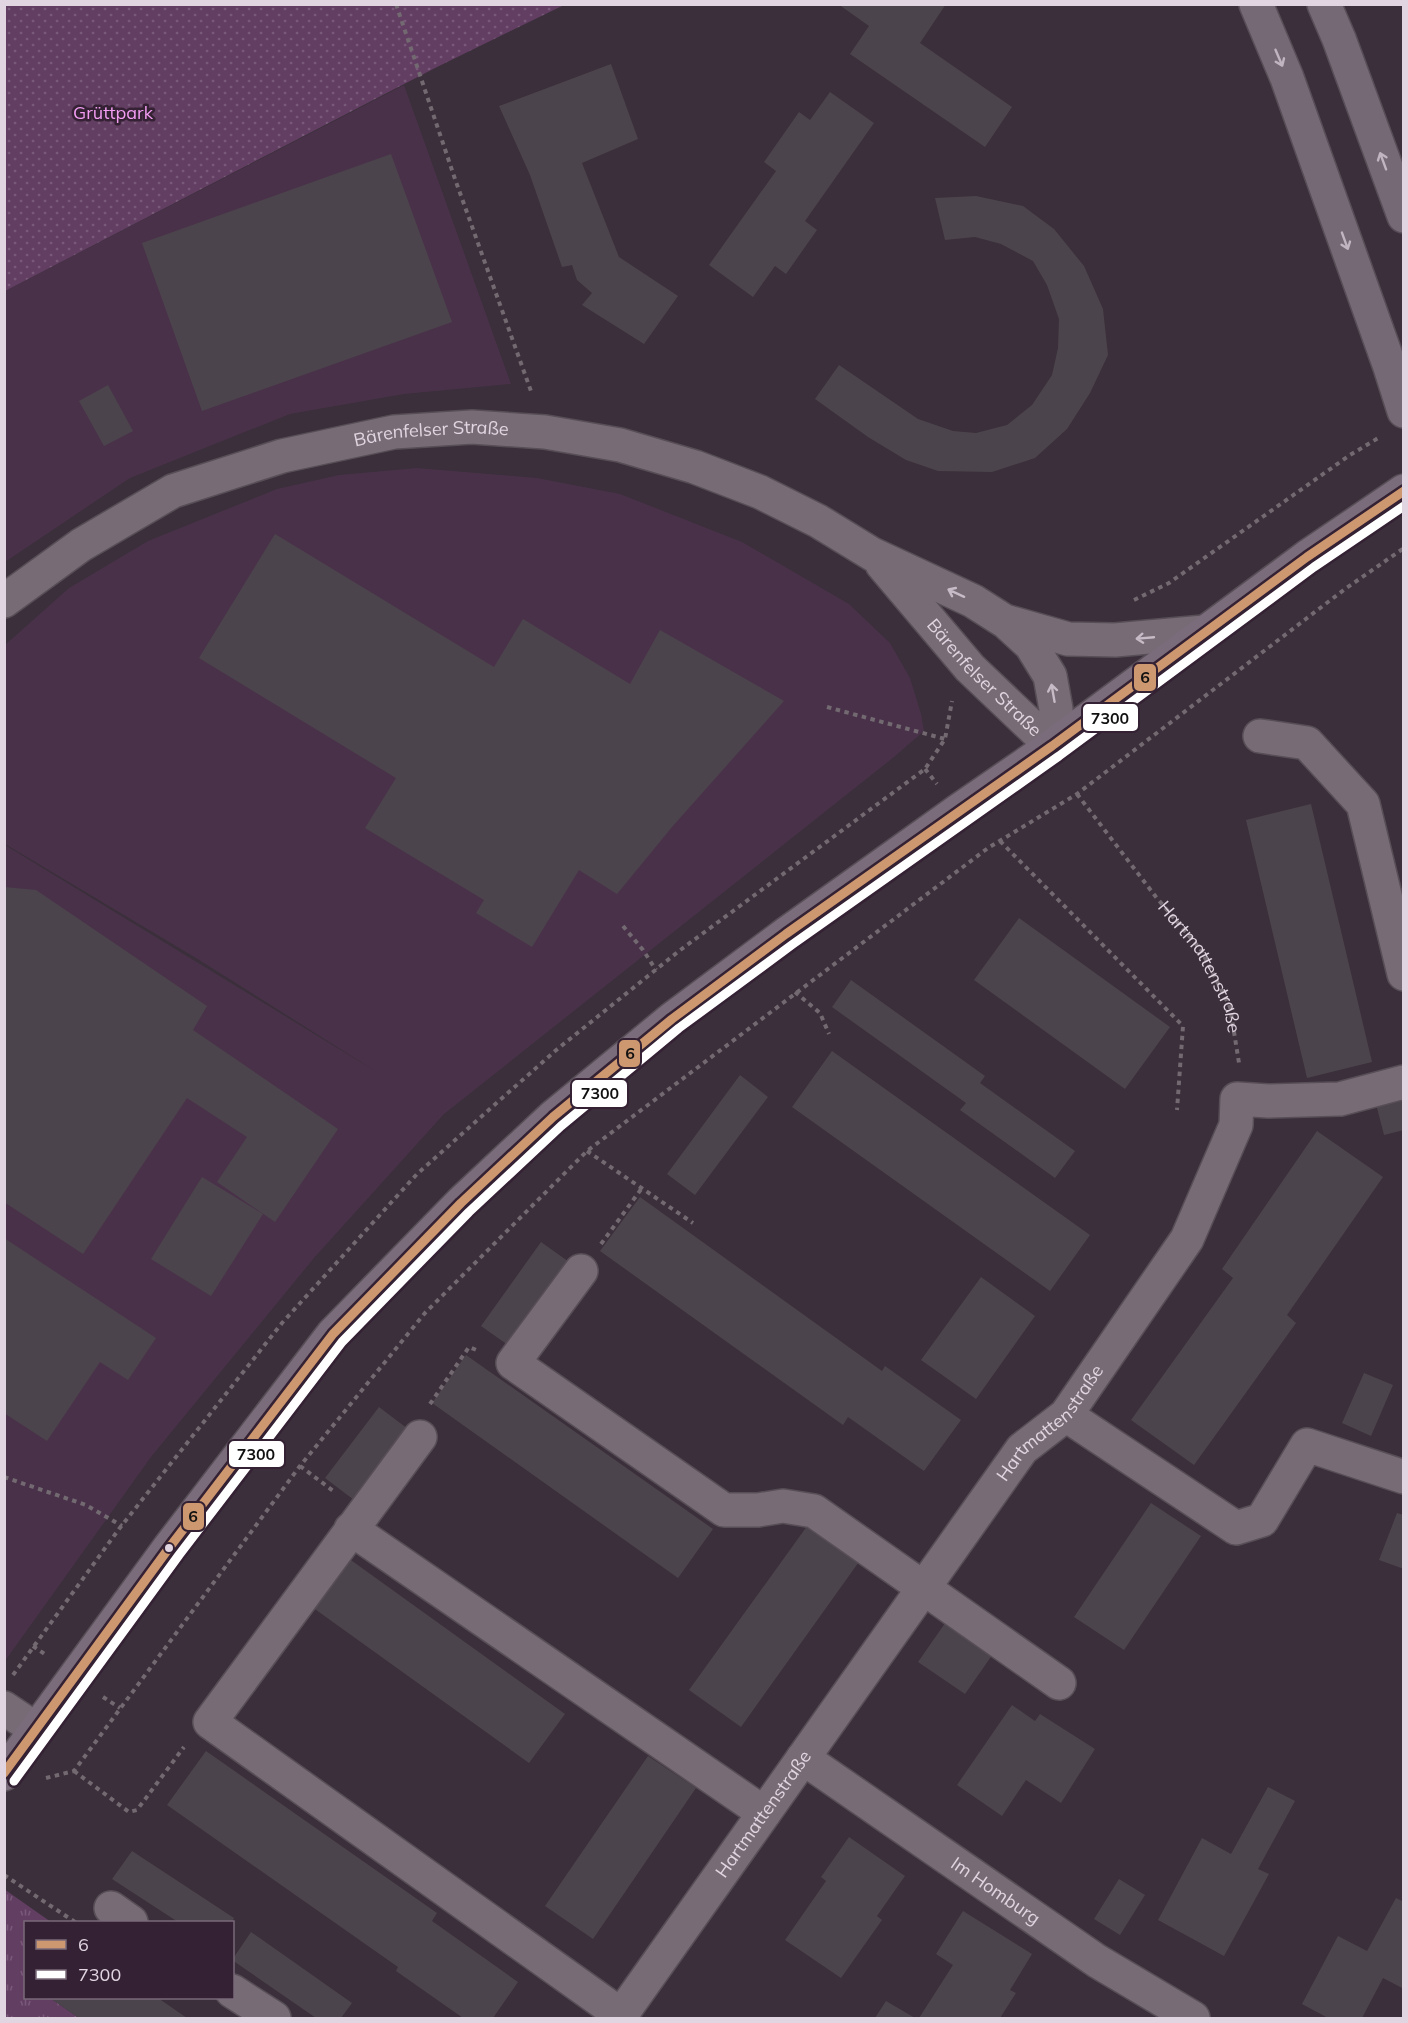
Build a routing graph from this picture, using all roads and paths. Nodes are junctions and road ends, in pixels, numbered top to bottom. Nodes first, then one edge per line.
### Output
1 (396, 4) edge
2 (1256, 4) edge
3 (1324, 4) edge
4 (1404, 216) edge
5 (1395, 422) edge
6 (545, 432) junction
7 (1404, 491) edge
8 (1404, 548) edge
9 (872, 554) junction
10 (4, 601) edge
11 (1128, 603) dead end
12 (1006, 622) junction
13 (1204, 632) junction
14 (983, 680) junction
15 (827, 707) dead end
16 (1260, 736) dead end
17 (945, 739) junction
18 (1052, 746) junction
19 (925, 769) dead end
20 (1077, 794) junction
21 (1000, 841) junction
22 (623, 926) dead end
23 (656, 970) dead end
24 (1404, 974) edge
25 (795, 992) junction
26 (829, 1034) dead end
27 (1404, 1082) edge
28 (1237, 1099) junction
29 (1177, 1110) dead end
30 (587, 1151) junction
31 (642, 1188) junction
32 (693, 1223) dead end
33 (582, 1271) joint
34 (513, 1364) junction
35 (1066, 1415) junction
36 (420, 1437) joint
37 (300, 1466) junction
38 (1404, 1477) edge
39 (4, 1478) edge
40 (357, 1521) junction
41 (122, 1526) dead end
42 (922, 1589) junction
43 (1059, 1683) dead end
44 (4, 1708) edge
45 (210, 1722) junction
46 (37, 1730) junction
47 (802, 1758) junction
48 (4, 1774) edge
49 (764, 1813) junction
50 (4, 1875) edge
51 (72, 1921) edge
52 (234, 1992) edge
53 (620, 2017) edge
54 (274, 2019) edge
55 (1193, 2019) edge

1 - 6 path
2 -> 5 highway
4 -> 3 highway
5 - 11 path
6 - 9 street, Bärenfelser Straße
6 - 10 street, Bärenfelser Straße
7 - 13 main road
8 - 20 path
12 -> 9 street, Bärenfelser Straße
9 - 14 street, Bärenfelser Straße
13 -> 12 street, Bärenfelser Straße
18 -> 12 street, Bärenfelser Straße
13 - 18 main road
14 - 17 path
14 - 18 street, Bärenfelser Straße
15 - 17 path
16 - 24 street
17 - 19 path
18 - 46 main road
20 - 21 path
20 - 28 path, Hartmattenstraße
21 - 25 path
21 - 29 path
22 - 23 path
25 - 26 path
25 - 30 path
27 - 28 street
28 - 35 street, Hartmattenstraße
30 - 31 path
30 - 37 path
31 - 32 path
31 - 33 path
33 - 34 street
34 - 36 path
34 - 42 street
35 - 38 street
35 - 42 street, Hartmattenstraße
36 - 40 street
37 - 40 path
37 - 45 path
39 - 41 path
40 - 45 street
40 - 49 street
42 - 43 street
42 - 47 street, Hartmattenstraße
44 - 46 street
45 - 53 street
46 - 48 main road
47 - 49 street, Hartmattenstraße
47 - 55 street, Im Homburg
49 - 53 street, Hartmattenstraße
50 - 51 path
52 - 54 street

